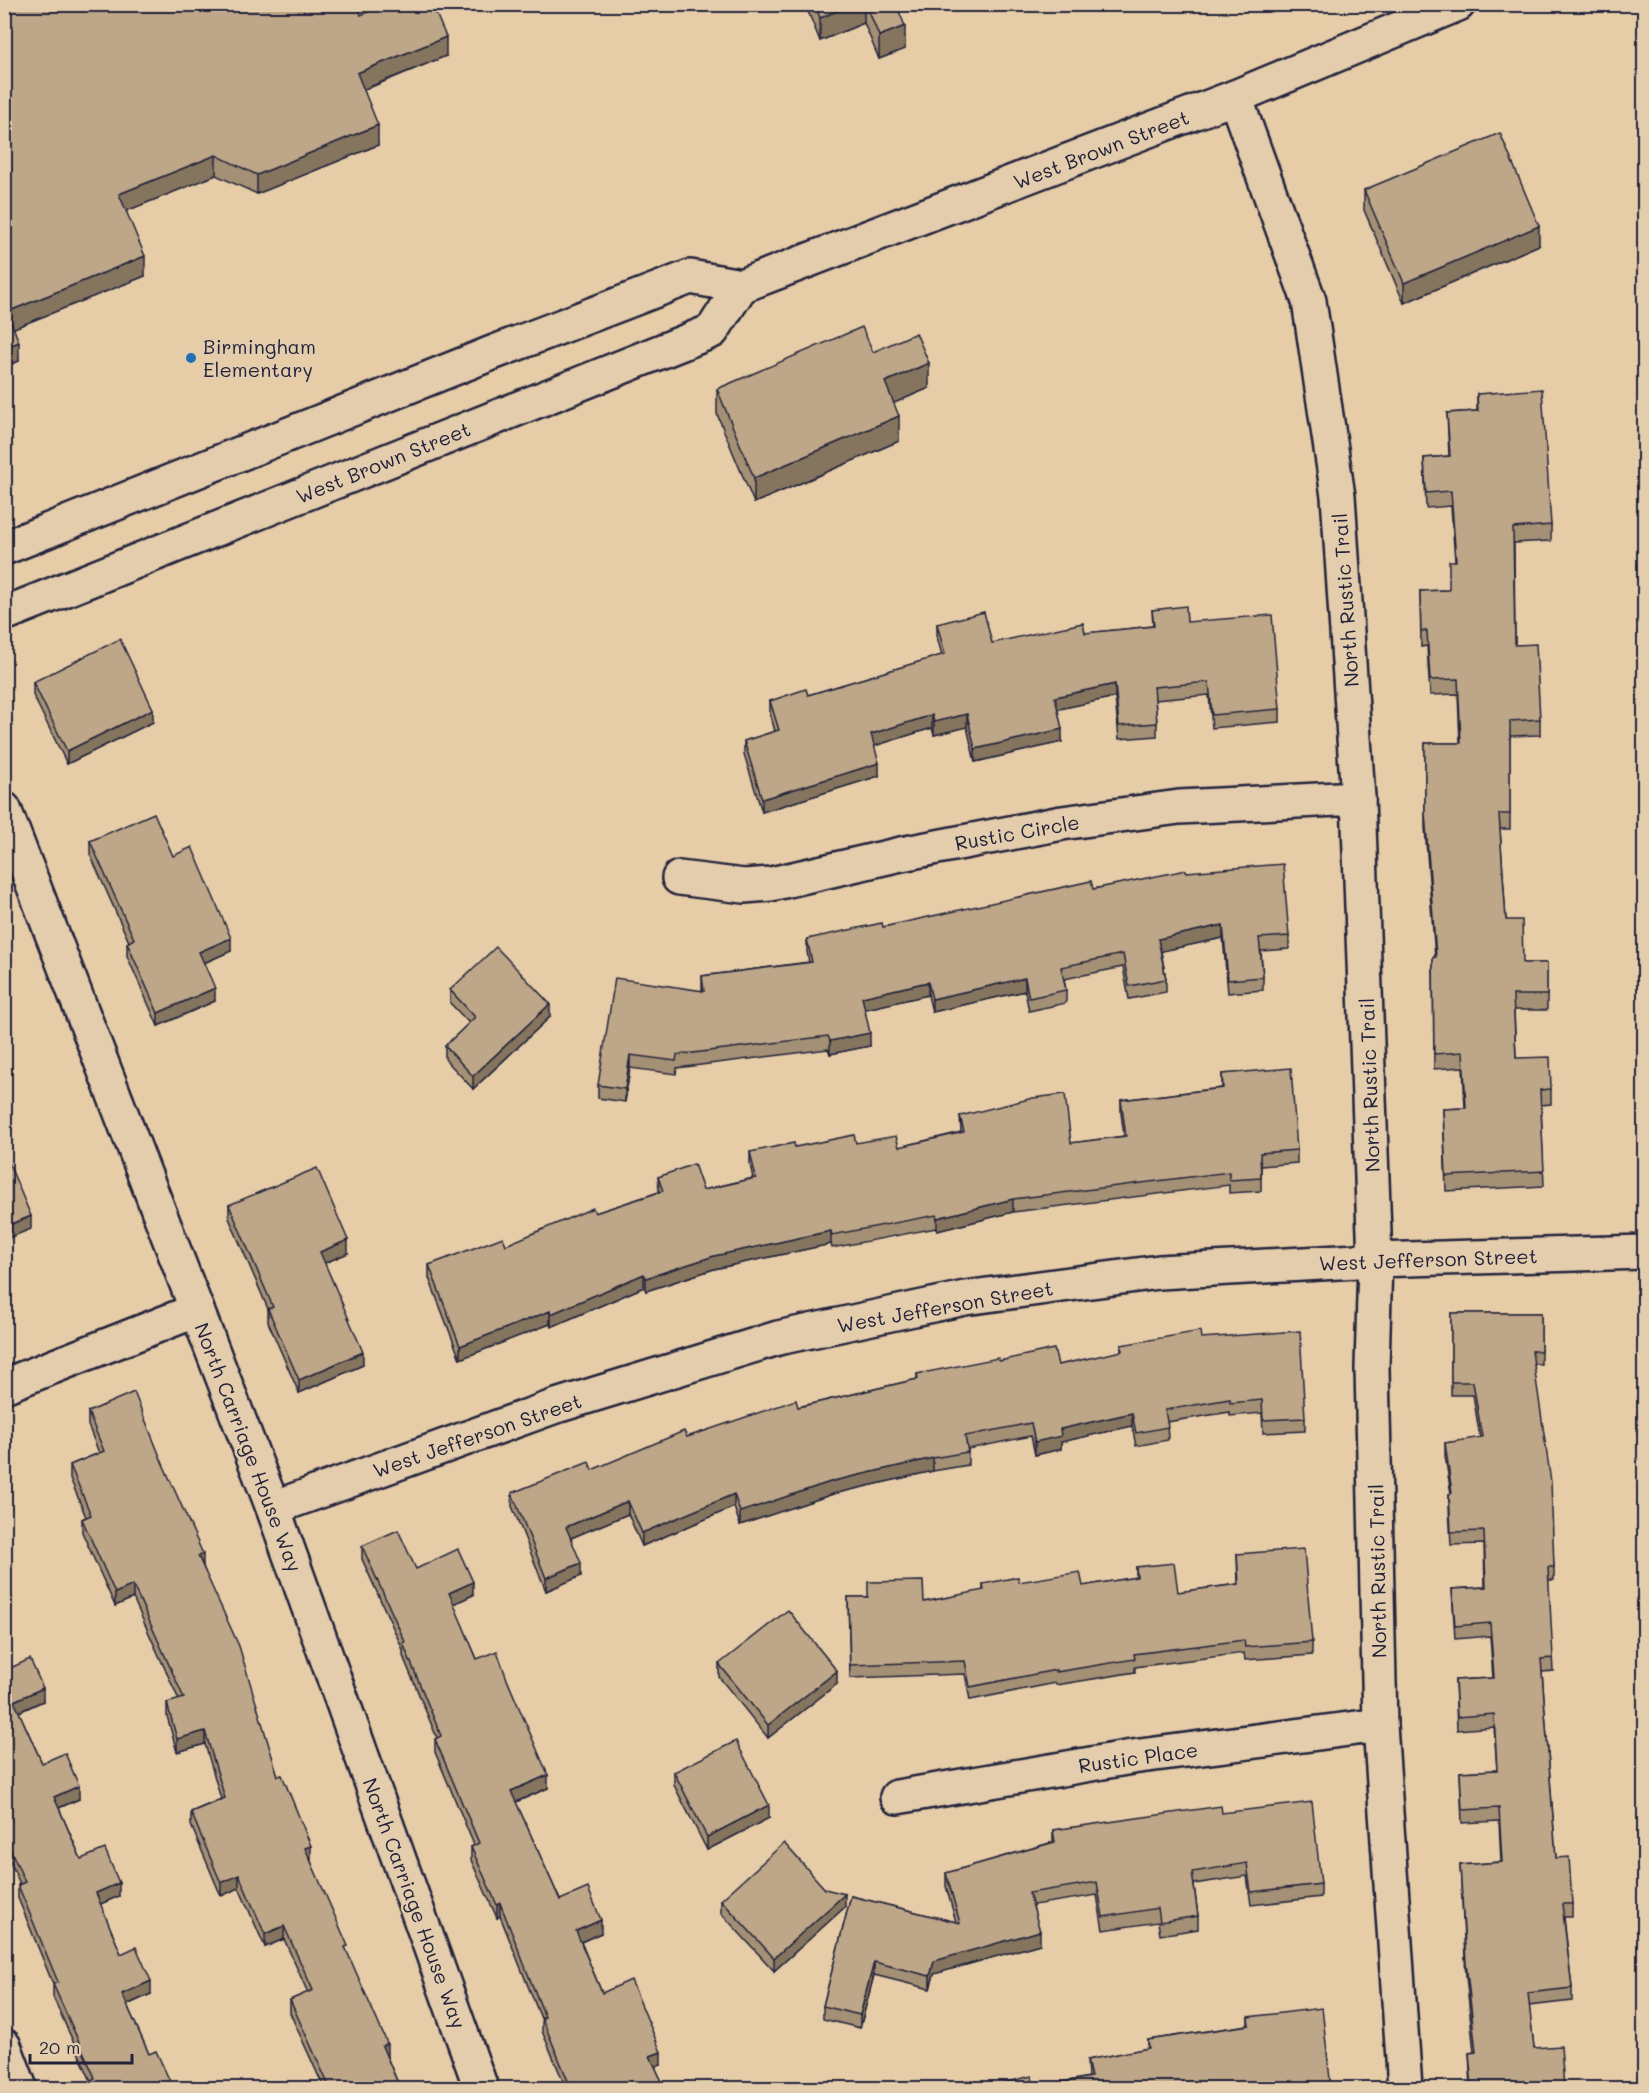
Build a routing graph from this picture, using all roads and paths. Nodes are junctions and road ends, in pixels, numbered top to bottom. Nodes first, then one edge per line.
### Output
1 (1458, 4) edge
2 (1235, 97) junction
3 (741, 286) junction
4 (4, 548) edge
5 (4, 614) edge
6 (1358, 798) junction
7 (4, 809) edge
8 (679, 878) dead end
9 (1644, 1252) edge
10 (1375, 1260) junction
11 (197, 1310) junction
12 (4, 1386) edge
13 (273, 1508) junction
14 (1380, 1725) junction
15 (897, 1797) dead end
16 (4, 2046) edge
17 (20, 2088) edge
18 (481, 2088) edge
19 (1405, 2088) edge

1 - 2 street, West Brown Street
2 - 3 street, West Brown Street
2 - 6 street, North Rustic Trail
3 - 4 street
3 - 5 street, West Brown Street
6 - 8 street, Rustic Circle
6 - 10 street, North Rustic Trail
7 - 11 street, North Carriage House Way
9 - 10 street, West Jefferson Street
10 - 13 street, West Jefferson Street
10 - 14 street, North Rustic Trail
11 - 12 street
11 - 13 street, North Carriage House Way
13 - 18 street, North Carriage House Way
14 - 15 street, Rustic Place
14 - 19 street, North Rustic Trail
16 - 17 street

